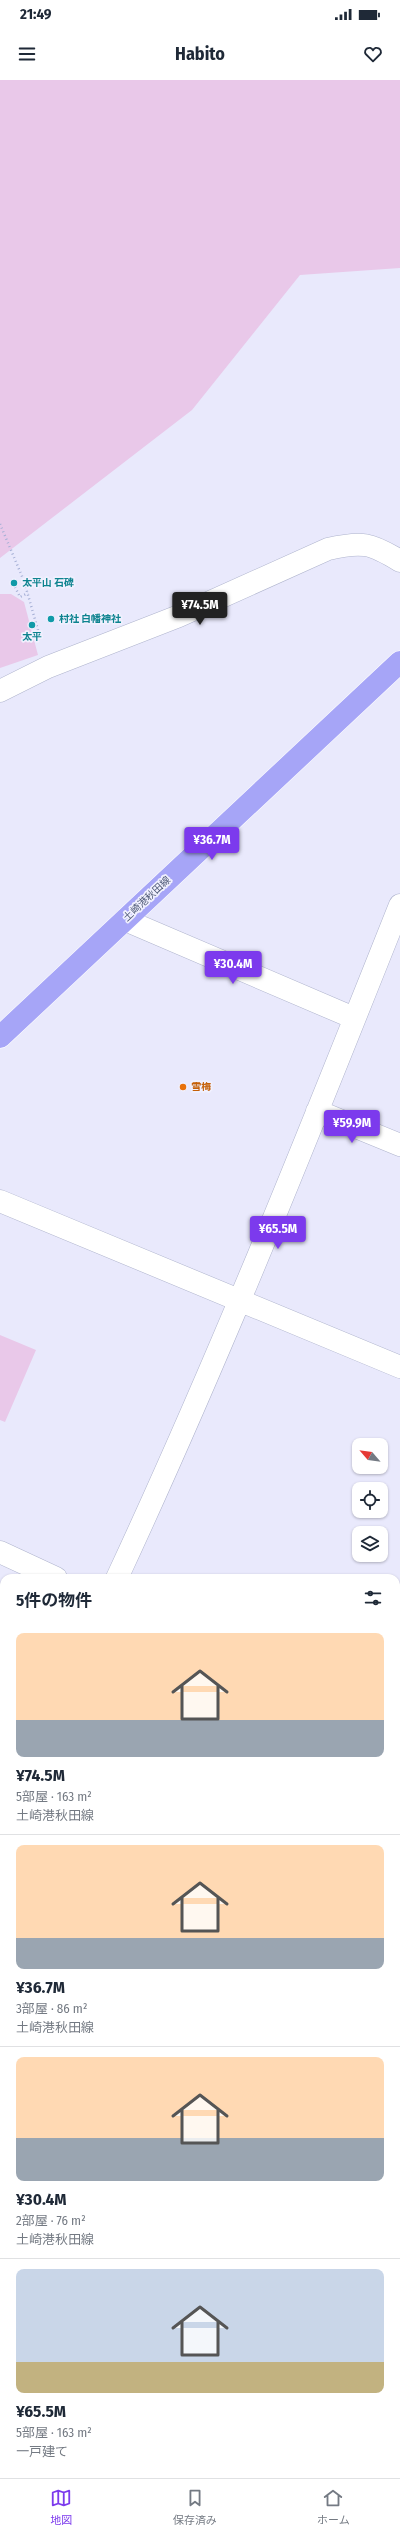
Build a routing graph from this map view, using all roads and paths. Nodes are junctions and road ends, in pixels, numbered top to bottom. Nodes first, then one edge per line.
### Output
1 (0, 524) edge
2 (400, 561) edge
3 (15, 587) dead end
4 (28, 594) junction
5 (400, 662) edge
6 (48, 667) junction
7 (0, 691) edge
8 (400, 905) edge
9 (125, 920) junction
10 (394, 936) edge
11 (354, 1018) junction
12 (0, 1037) edge
13 (317, 1111) junction
14 (400, 1145) edge
15 (0, 1201) edge
16 (238, 1301) junction
17 (400, 1367) edge
18 (0, 1552) edge
19 (47, 1574) edge
20 (120, 1574) edge

1 - 4 path
2 - 6 street
3 - 4 path
4 - 6 path
5 - 9 main road, 土崎港秋田線
6 - 7 street
8 - 10 street
9 - 11 street
9 - 12 main road, 土崎港秋田線
10 - 11 street
11 - 13 street
13 - 14 street
13 - 16 street
15 - 16 street
16 - 17 street
16 - 20 street
18 - 19 street

